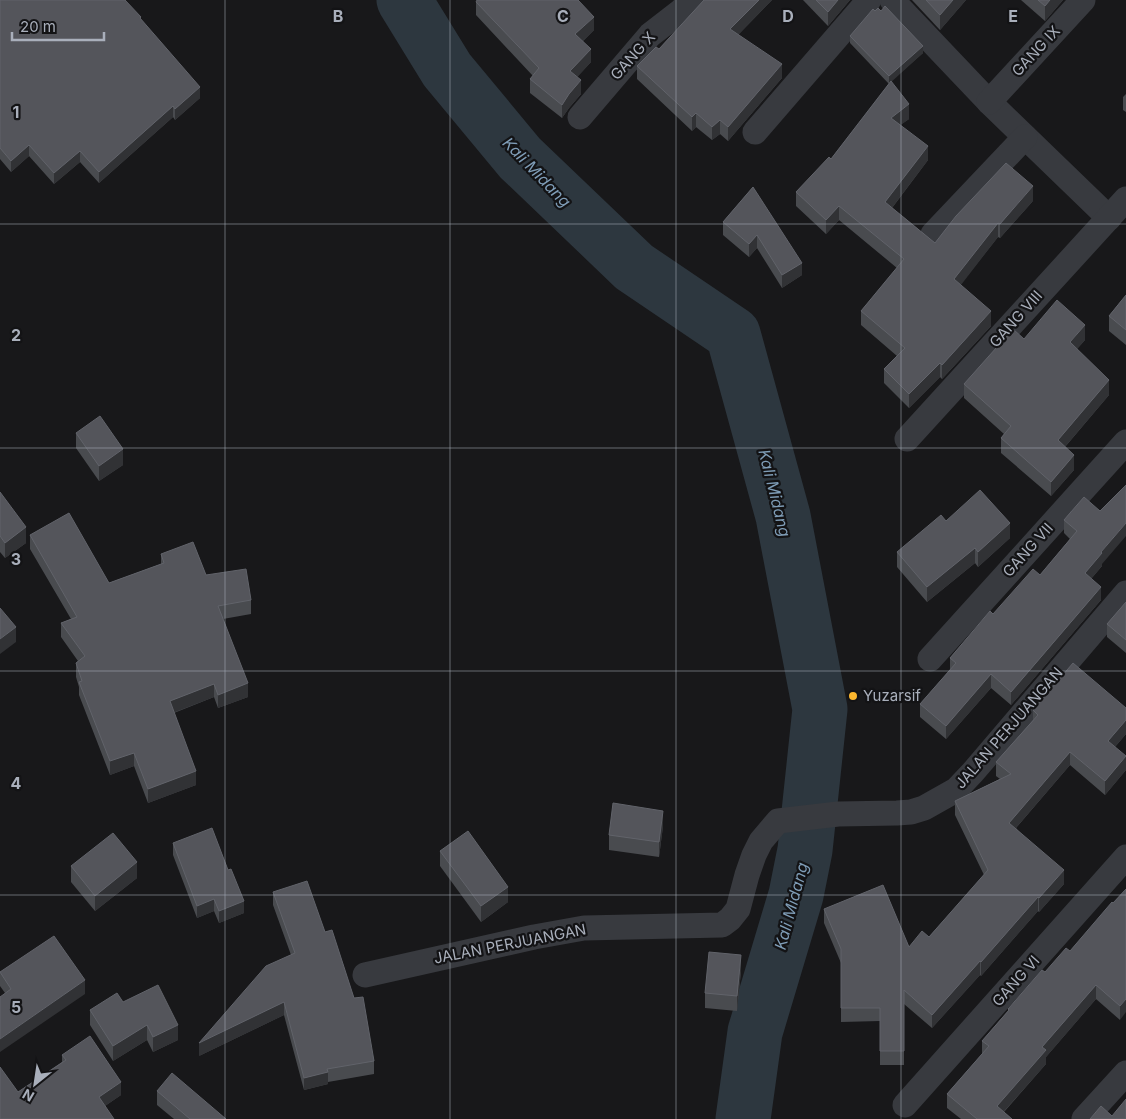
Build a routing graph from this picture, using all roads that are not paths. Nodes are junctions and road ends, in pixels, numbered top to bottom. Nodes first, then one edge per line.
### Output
1 (691, 0) edge
2 (869, 0) edge
3 (892, 0) edge
4 (1083, 0) edge
5 (989, 102) junction
6 (580, 117) dead end
7 (755, 132) dead end
8 (1025, 137) junction
9 (1126, 199) edge
10 (1109, 218) junction
11 (933, 234) dead end
12 (907, 439) dead end
13 (1126, 442) edge
14 (1126, 593) edge
15 (930, 659) dead end
16 (1126, 857) edge
17 (365, 975) dead end
18 (1126, 1073) edge
19 (905, 1105) dead end
20 (1084, 1119) edge

1 - 6 street, GANG X
2 - 7 street
3 - 5 street
4 - 5 street, GANG IX
5 - 8 street
8 - 10 street
8 - 11 street
9 - 10 street, GANG VIII
10 - 12 street, GANG VIII
13 - 15 street, GANG VII
14 - 17 street, JALAN PERJUANGAN
16 - 19 street, GANG VI
18 - 20 street

